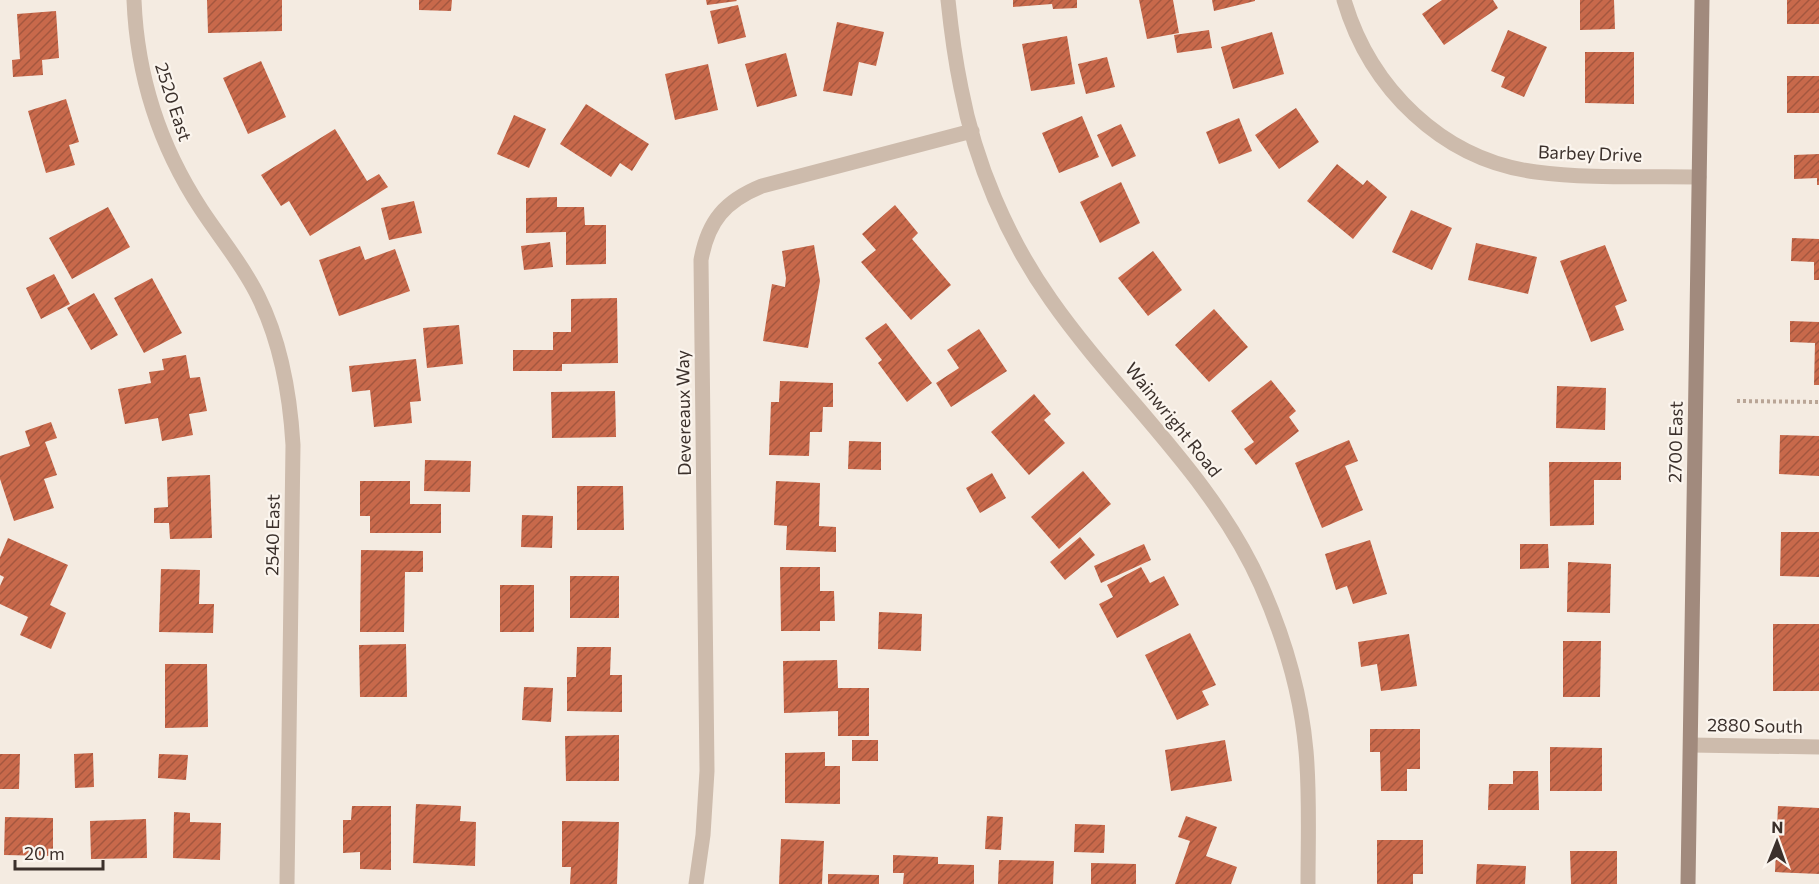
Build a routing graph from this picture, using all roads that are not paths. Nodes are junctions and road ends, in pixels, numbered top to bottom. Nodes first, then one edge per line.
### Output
1 (134, 0) edge
2 (948, 0) edge
3 (1344, 0) edge
4 (1702, 0) edge
5 (972, 131) junction
6 (1699, 177) junction
7 (201, 208) joint
8 (1690, 745) junction
9 (1819, 747) edge
10 (287, 884) edge
11 (696, 884) edge
12 (1308, 884) edge
13 (1688, 884) edge

1 - 7 street, 2520 East
2 - 5 street, Wainwright Road
3 - 6 street, Barbey Drive
4 - 6 street, 2700 East
5 - 11 street, Devereaux Way
5 - 12 street, Wainwright Road
6 - 8 street, 2700 East
7 - 10 street, 2540 East
8 - 9 street, 2880 South
8 - 13 street, 2700 East

